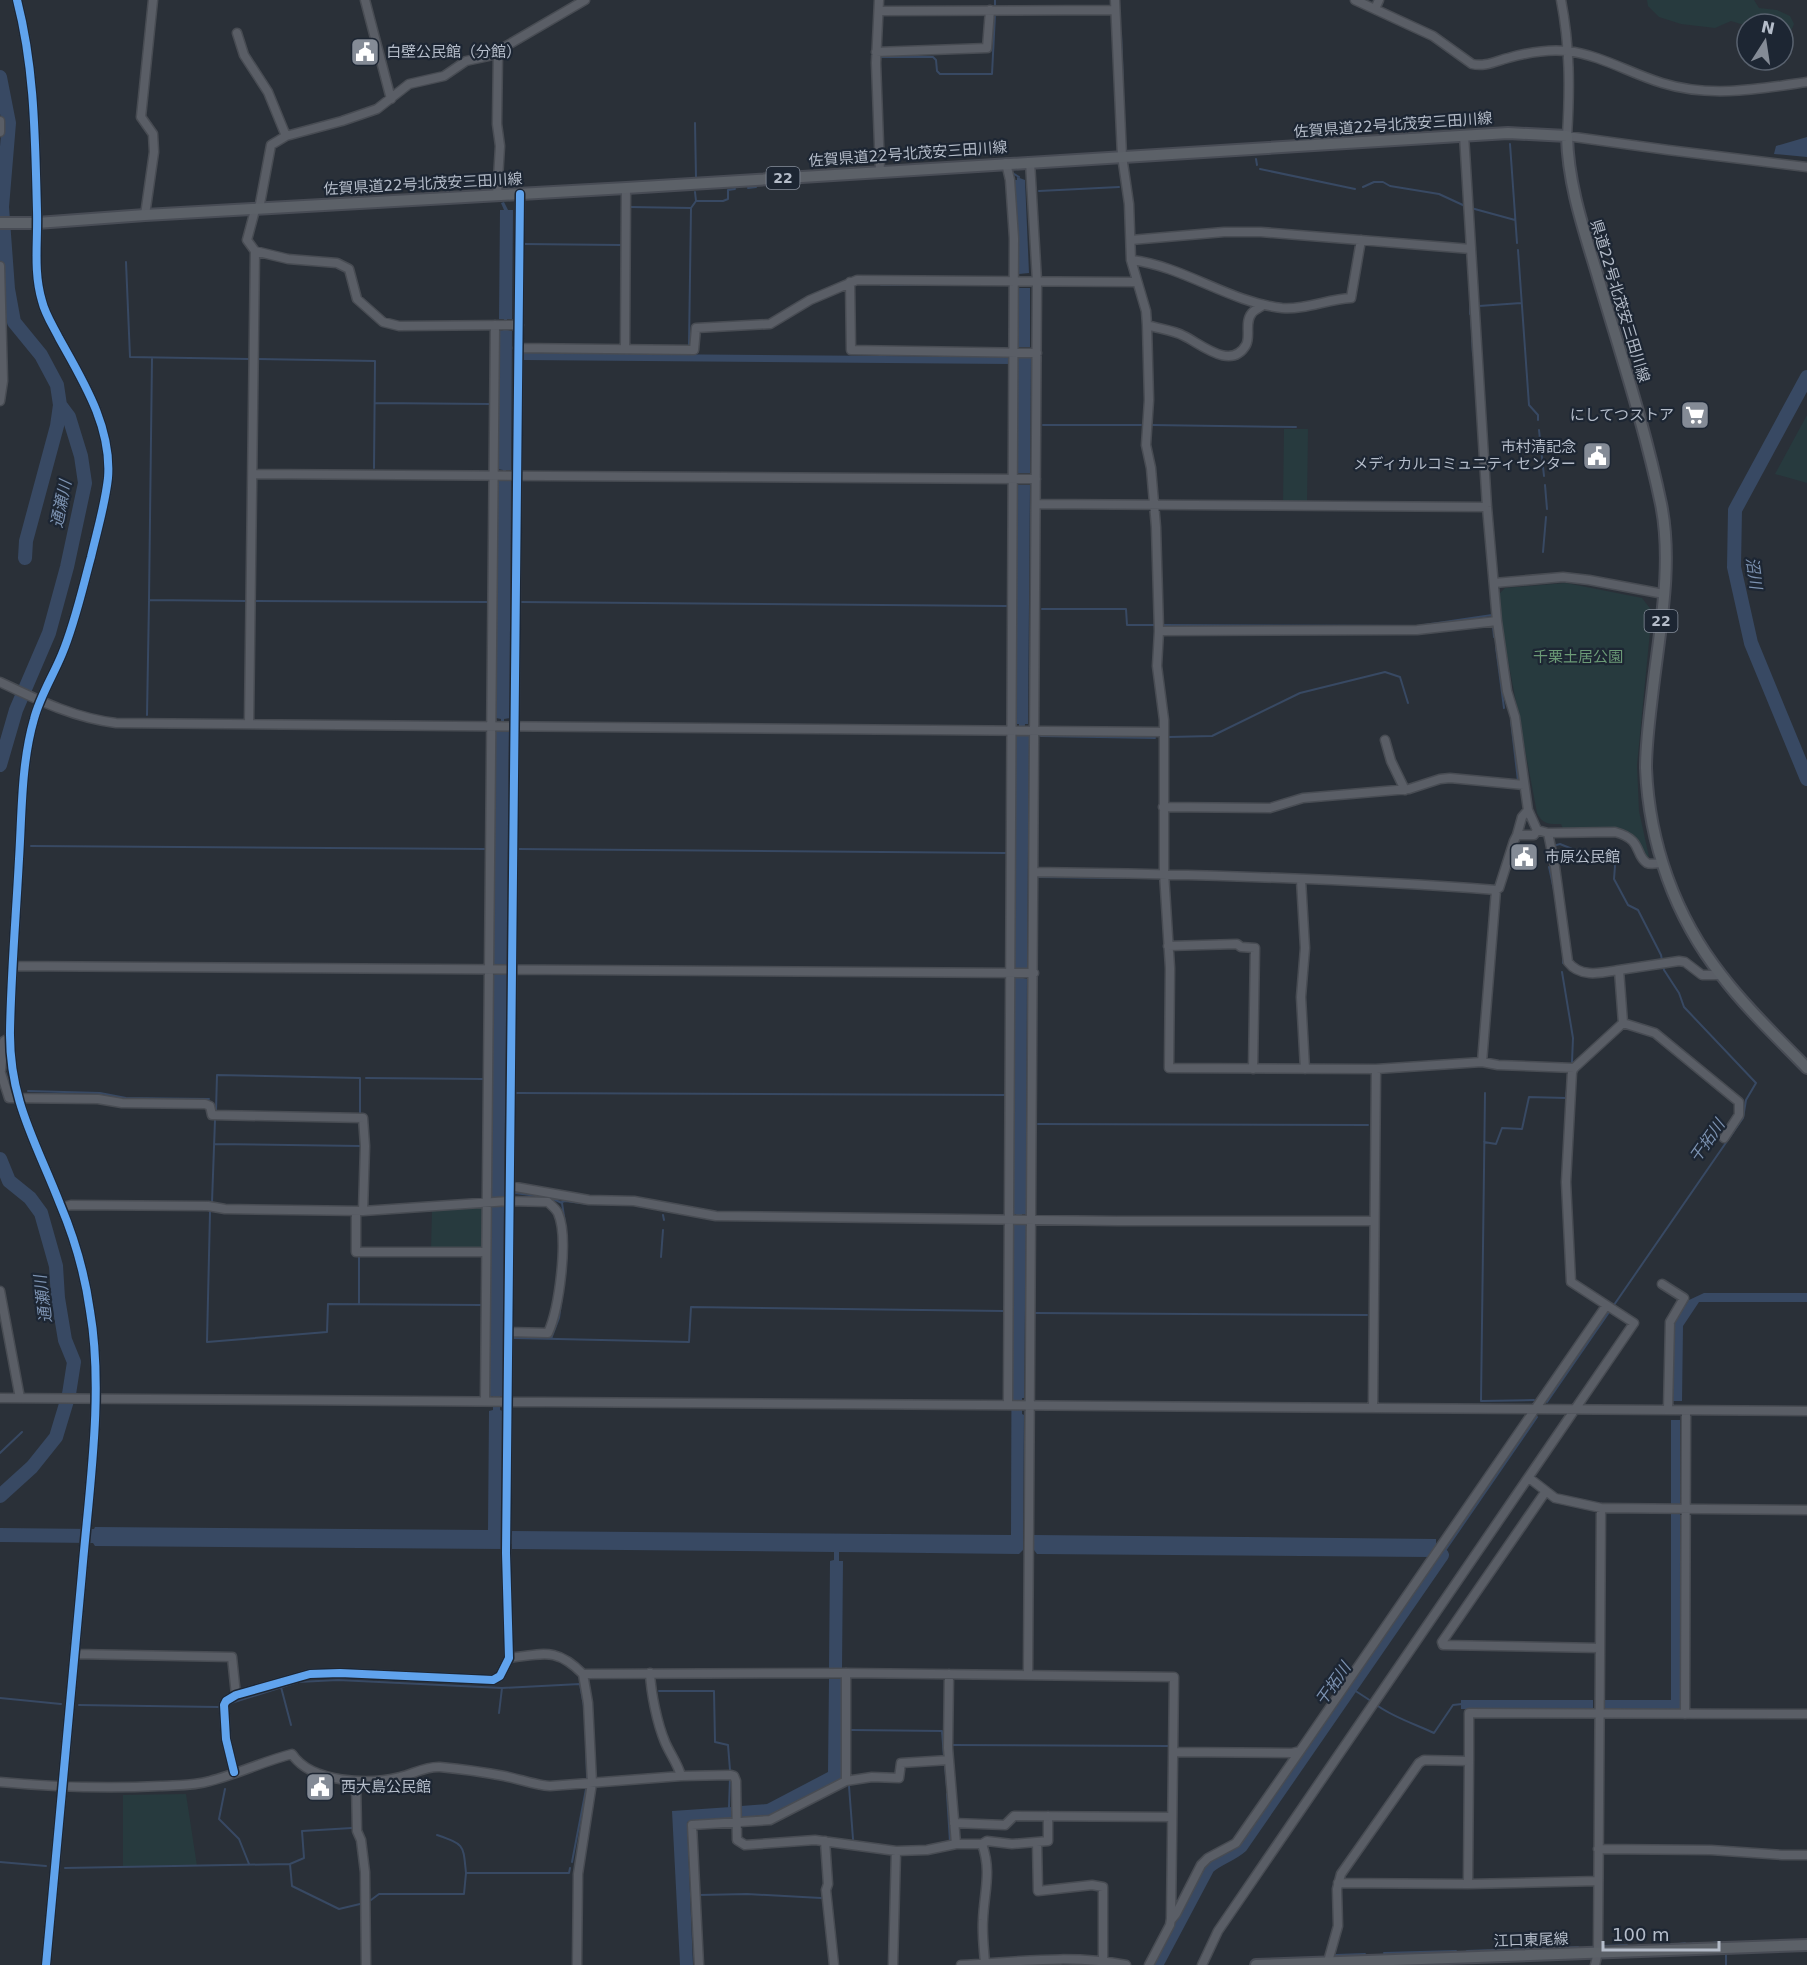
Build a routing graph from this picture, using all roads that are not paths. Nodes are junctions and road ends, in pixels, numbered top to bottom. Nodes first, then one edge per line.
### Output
1 (17, 0) edge
2 (153, 0) edge
3 (365, 0) edge
4 (585, 0) edge
5 (879, 0) edge
6 (974, 0) edge
7 (1023, 0) edge
8 (1115, 0) edge
9 (1355, 0) edge
10 (1379, 0) edge
11 (1561, 0) edge
12 (1375, 9) junction
13 (974, 10) junction
14 (990, 10) junction
15 (1023, 10) junction
16 (1115, 10) junction
17 (879, 11) junction
18 (237, 33) dead end
19 (498, 51) junction
20 (1569, 51) junction
21 (876, 52) junction
22 (1807, 82) edge
23 (391, 99) junction
24 (0, 121) edge
25 (0, 132) edge
26 (1464, 135) junction
27 (286, 136) junction
28 (1567, 136) junction
29 (1122, 156) junction
30 (1030, 162) junction
31 (1006, 163) junction
32 (1807, 167) edge
33 (880, 171) junction
34 (626, 188) junction
35 (520, 194) junction
36 (497, 195) junction
37 (257, 209) junction
38 (145, 215) junction
39 (0, 223) edge
40 (37, 223) junction
41 (1131, 240) junction
42 (1361, 240) junction
43 (1471, 249) junction
44 (255, 251) junction
45 (1131, 260) junction
46 (0, 266) edge
47 (1014, 281) junction
48 (1037, 281) junction
49 (850, 282) junction
50 (1137, 282) junction
51 (1263, 305) junction
52 (1, 321) edge
53 (502, 325) junction
54 (519, 325) junction
55 (1148, 325) junction
56 (518, 348) junction
57 (625, 349) junction
58 (1014, 352) junction
59 (1036, 353) junction
60 (0, 401) edge
61 (253, 474) junction
62 (505, 475) junction
63 (1014, 479) junction
64 (1036, 479) junction
65 (1036, 504) junction
66 (1154, 506) junction
67 (1487, 507) junction
68 (1494, 584) junction
69 (1664, 594) junction
70 (1497, 621) junction
71 (1159, 630) junction
72 (0, 682) edge
73 (36, 699) junction
74 (249, 724) junction
75 (503, 726) junction
76 (1023, 730) junction
77 (1163, 732) junction
78 (1385, 740) dead end
79 (1524, 785) junction
80 (1405, 790) junction
81 (1163, 807) junction
82 (1528, 810) junction
83 (1537, 830) junction
84 (1548, 833) junction
85 (1517, 835) junction
86 (1662, 863) junction
87 (1034, 872) junction
88 (1164, 873) junction
89 (1301, 880) junction
90 (1496, 890) junction
91 (1168, 946) junction
92 (13, 966) junction
93 (500, 970) junction
94 (1619, 970) junction
95 (1017, 973) junction
96 (1034, 973) junction
97 (1721, 975) junction
98 (1623, 1023) junction
99 (10, 1037) junction
100 (1482, 1062) junction
101 (1574, 1068) junction
102 (1807, 1068) edge
103 (1305, 1069) junction
104 (1376, 1069) junction
105 (1, 1070) edge
106 (1252, 1070) junction
107 (18, 1099) junction
108 (1724, 1138) dead end
109 (510, 1186) junction
110 (498, 1201) junction
111 (62, 1207) junction
112 (360, 1211) junction
113 (1020, 1218) junction
114 (1374, 1221) junction
115 (486, 1252) junction
116 (1662, 1284) dead end
117 (0, 1291) edge
118 (1610, 1308) junction
119 (509, 1332) junction
120 (0, 1398) edge
121 (20, 1398) junction
122 (95, 1398) junction
123 (486, 1401) junction
124 (506, 1401) junction
125 (1009, 1405) junction
126 (1028, 1405) junction
127 (1373, 1407) junction
128 (1535, 1408) junction
129 (1576, 1410) junction
130 (1668, 1410) junction
131 (1686, 1410) junction
132 (1807, 1411) edge
133 (1529, 1478) junction
134 (1546, 1491) junction
135 (1601, 1508) junction
136 (1686, 1509) junction
137 (1807, 1510) edge
138 (1600, 1648) junction
139 (75, 1654) junction
140 (509, 1658) junction
141 (650, 1673) junction
142 (846, 1673) junction
143 (583, 1674) junction
144 (949, 1674) junction
145 (1028, 1676) junction
146 (236, 1695) junction
147 (1599, 1713) junction
148 (1685, 1714) junction
149 (1807, 1714) edge
150 (1300, 1751) junction
151 (1173, 1752) junction
152 (949, 1760) junction
153 (1468, 1761) junction
154 (234, 1772) junction
155 (681, 1776) junction
156 (846, 1781) junction
157 (0, 1782) edge
158 (356, 1782) junction
159 (592, 1784) junction
160 (63, 1788) junction
161 (1048, 1816) junction
162 (1172, 1817) junction
163 (736, 1823) junction
164 (954, 1823) junction
165 (825, 1840) junction
166 (1037, 1842) junction
167 (956, 1844) junction
168 (982, 1844) junction
169 (1598, 1849) junction
170 (896, 1851) junction
171 (1807, 1855) edge
172 (1598, 1881) junction
173 (1338, 1883) junction
174 (1468, 1884) junction
175 (1171, 1919) junction
176 (1807, 1945) edge
177 (1598, 1952) junction
178 (1102, 1960) junction
179 (985, 1964) edge
180 (1327, 1964) edge
181 (46, 1965) edge
182 (366, 1965) edge
183 (577, 1965) edge
184 (699, 1965) edge
185 (834, 1965) edge
186 (893, 1965) edge
187 (961, 1965) edge
188 (1126, 1965) edge
189 (1149, 1965) edge
190 (1202, 1965) edge
191 (1257, 1965) edge
192 (1595, 1965) edge

1 - 40 street
2 - 38 street
3 - 23 street
4 - 19 street
5 - 17 street
6 - 13 street
7 - 15 street
8 - 16 street
9 - 12 street
10 - 12 street
11 - 20 street
12 - 20 street
13 - 14 street
13 - 17 street
14 - 15 street
14 - 21 street
15 - 16 street
16 - 29 street
17 - 21 street
18 - 27 street
19 - 23 street
19 - 36 street
20 - 22 street
20 - 28 street
21 - 33 street
23 - 27 street
24 - 25 street
26 - 28 main road, 佐賀県道22号北茂安三田川線 / 22
26 - 29 main road, 佐賀県道22号北茂安三田川線 / 22
26 - 43 street
27 - 37 street
28 - 32 street
28 - 69 main road, 県道22号北茂安三田川線 / 22
29 - 30 main road, 佐賀県道22号北茂安三田川線 / 22
29 - 41 street
30 - 31 main road, 佐賀県道22号北茂安三田川線 / 22
30 - 48 street
31 - 33 main road, 佐賀県道22号北茂安三田川線 / 22
31 - 47 street
33 - 34 main road, 佐賀県道22号北茂安三田川線 / 22
34 - 35 main road, 佐賀県道22号北茂安三田川線 / 22
34 - 57 street
35 - 36 main road, 佐賀県道22号北茂安三田川線 / 22
35 - 54 street
36 - 37 main road, 佐賀県道22号北茂安三田川線 / 22
37 - 38 main road, 佐賀県道22号北茂安三田川線 / 22
37 - 44 street
38 - 40 main road, 佐賀県道22号北茂安三田川線 / 22
39 - 40 main road, 佐賀県道22号北茂安三田川線 / 22
40 - 73 street
41 - 42 street
41 - 45 street
42 - 43 street
42 - 51 street
43 - 67 street
44 - 53 street
44 - 61 street
45 - 50 street
45 - 51 street
46 - 52 street
47 - 48 street
47 - 49 street
47 - 58 street
48 - 50 street
48 - 59 street
49 - 57 street
49 - 58 street
50 - 55 street
51 - 55 street
52 - 60 street
53 - 54 street
53 - 62 street
54 - 56 street
55 - 66 street
56 - 57 street
56 - 62 street
58 - 59 street
58 - 63 street
59 - 64 street
61 - 62 street
61 - 74 street
62 - 63 street
62 - 75 street
62 - 75 street
63 - 64 street
63 - 76 street
64 - 65 street
65 - 66 street
65 - 76 street
66 - 67 street
66 - 71 street
67 - 68 street
68 - 69 street
68 - 70 street
69 - 86 main road, 県道22号北茂安三田川線 / 22
70 - 71 street
70 - 79 street
71 - 77 street
72 - 73 street
73 - 74 street
73 - 92 street
74 - 75 street
75 - 76 street
75 - 93 street
75 - 93 street
76 - 77 street
76 - 87 street
76 - 95 street
77 - 81 street
78 - 80 street
79 - 80 street
79 - 82 street
80 - 81 street
81 - 88 street
82 - 83 street
82 - 85 street
83 - 84 street
83 - 85 street
84 - 86 street
84 - 94 street
85 - 90 street
86 - 97 main road, 県道22号北茂安三田川線 / 22
87 - 88 street
87 - 96 street
88 - 89 street
88 - 91 street
89 - 90 street
89 - 103 street
90 - 100 street
91 - 106 street
91 - 106 street
92 - 93 street
92 - 99 street
93 - 95 street
93 - 109 street
93 - 110 street
94 - 97 street
94 - 98 street
95 - 96 street
95 - 113 street
96 - 113 street
97 - 102 main road, 県道22号北茂安三田川線 / 22
98 - 101 street
98 - 108 street
99 - 105 street
99 - 107 street
100 - 101 street
100 - 104 street
101 - 118 street
103 - 104 street
103 - 106 street
104 - 114 street
105 - 107 street
107 - 111 street
107 - 112 street
109 - 110 street
109 - 113 street
110 - 112 street
110 - 115 street
110 - 119 street
110 - 119 street
111 - 112 street
111 - 122 street
112 - 115 street
113 - 114 street
113 - 125 street
113 - 126 street
114 - 127 street
115 - 123 street
116 - 130 street
117 - 121 street
118 - 128 street
118 - 129 street
119 - 124 street
120 - 121 street
121 - 122 street
122 - 123 street
122 - 139 street
123 - 124 street
124 - 125 street
124 - 140 street
125 - 126 street
126 - 127 street
126 - 145 street
127 - 128 street
128 - 129 street
128 - 150 street
129 - 130 street
129 - 133 street
130 - 131 street
131 - 132 street
131 - 136 street
133 - 134 street
133 - 190 street
134 - 135 street
134 - 138 street
135 - 136 street
135 - 138 street
136 - 137 street
136 - 148 street
138 - 147 street
139 - 146 street
139 - 160 street
140 - 143 street
140 - 146 street
141 - 142 street
141 - 143 street
141 - 155 street
142 - 144 street
142 - 156 street
143 - 159 street
144 - 145 street
144 - 152 street
145 - 151 street
146 - 154 street
147 - 148 street
147 - 153 street
147 - 169 street
148 - 149 street
150 - 151 street
150 - 175 street
151 - 162 street
152 - 156 street
152 - 164 street
153 - 173 street
153 - 174 street
154 - 158 street
154 - 160 street
155 - 159 street
155 - 163 street
156 - 163 street
157 - 160 street
158 - 159 street
158 - 182 street
159 - 183 street
160 - 181 street
161 - 162 street
161 - 164 street
161 - 166 street
162 - 175 street
163 - 165 street
163 - 184 street
164 - 167 street
165 - 170 street
165 - 185 street
166 - 168 street
166 - 178 street
167 - 168 street
167 - 170 street
168 - 179 street
169 - 171 street
169 - 172 street
170 - 186 street
172 - 174 street
172 - 177 street
173 - 174 street
173 - 180 street
175 - 189 street
176 - 177 main road, 江口東尾線
177 - 180 main road, 江口東尾線
177 - 192 street
178 - 179 street
178 - 188 street
179 - 187 street
180 - 191 main road, 江口東尾線

